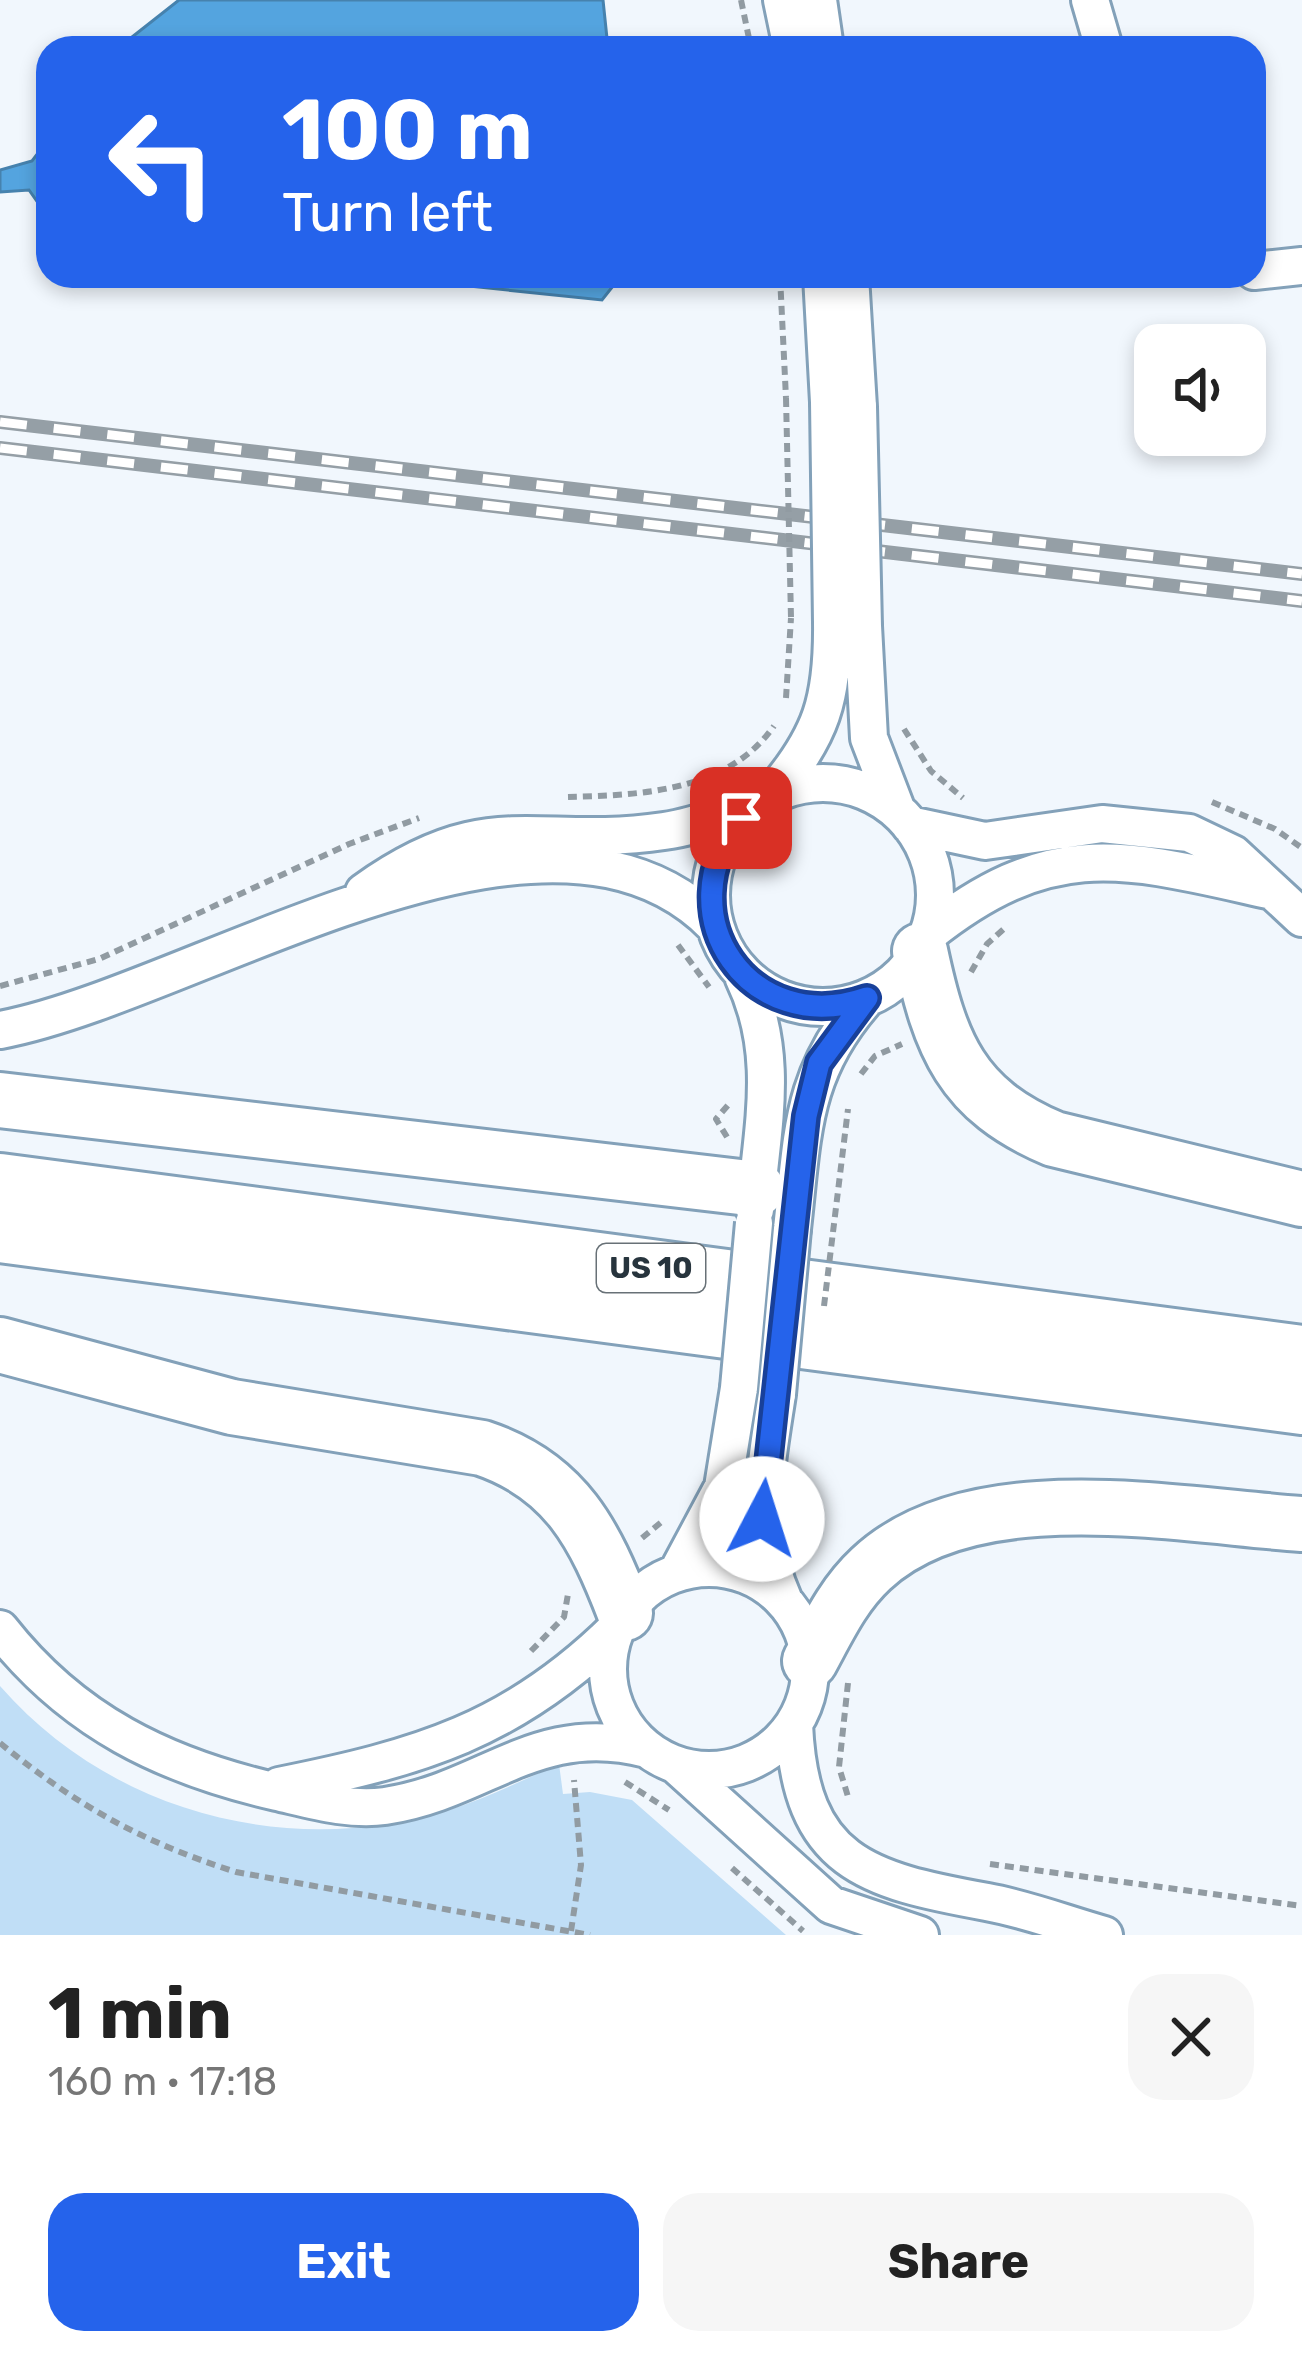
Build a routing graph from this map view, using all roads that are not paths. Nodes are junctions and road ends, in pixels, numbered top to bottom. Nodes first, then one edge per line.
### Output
1 (782, 0) edge
2 (818, 0) edge
3 (1090, 0) edge
4 (790, 36) edge
5 (823, 36) edge
6 (1100, 36) edge
7 (1302, 266) edge
8 (1266, 270) edge
9 (824, 288) edge
10 (849, 288) edge
11 (844, 404) junction
12 (848, 624) junction
13 (763, 800) junction
14 (904, 818) junction
15 (1271, 891) junction
16 (352, 901) junction
17 (1302, 918) edge
18 (714, 926) junction
19 (924, 943) junction
20 (741, 973) junction
21 (867, 998) junction
22 (0, 1030) edge
23 (0, 1100) edge
24 (0, 1181) edge
25 (1302, 1199) edge
26 (767, 1214) junction
27 (0, 1235) edge
28 (0, 1345) edge
29 (1302, 1353) edge
30 (1302, 1407) edge
31 (1302, 1524) edge
32 (677, 1574) junction
33 (784, 1600) junction
34 (621, 1621) junction
35 (0, 1629) edge
36 (830, 1667) junction
37 (794, 1724) junction
38 (662, 1757) junction
39 (263, 1789) junction
40 (920, 1935) edge
41 (1104, 1935) edge

1 - 4 street
2 - 5 street
3 - 6 street
7 - 8 street
9 - 11 street
10 - 11 street
11 - 12 street, bridge
12 - 13 street
12 - 14 street
13 - 14 street
13 - 16 street
13 - 18 street
14 - 15 street
14 - 19 street
15 - 17 street
15 - 19 street
16 - 18 street
16 - 22 street
18 - 20 street
19 - 21 street
19 - 25 highway
20 - 21 street
20 - 26 street
21 - 26 street
23 - 26 highway
24 - 29 highway, US 10
26 - 32 street, bridge
26 - 33 street, bridge
27 - 30 highway, US 10
28 - 34 highway
31 - 36 highway
32 - 33 street
32 - 34 street
33 - 36 street
34 - 38 street
34 - 39 street
35 - 39 street
36 - 37 street
37 - 38 street
37 - 41 street
38 - 39 street
38 - 40 street

